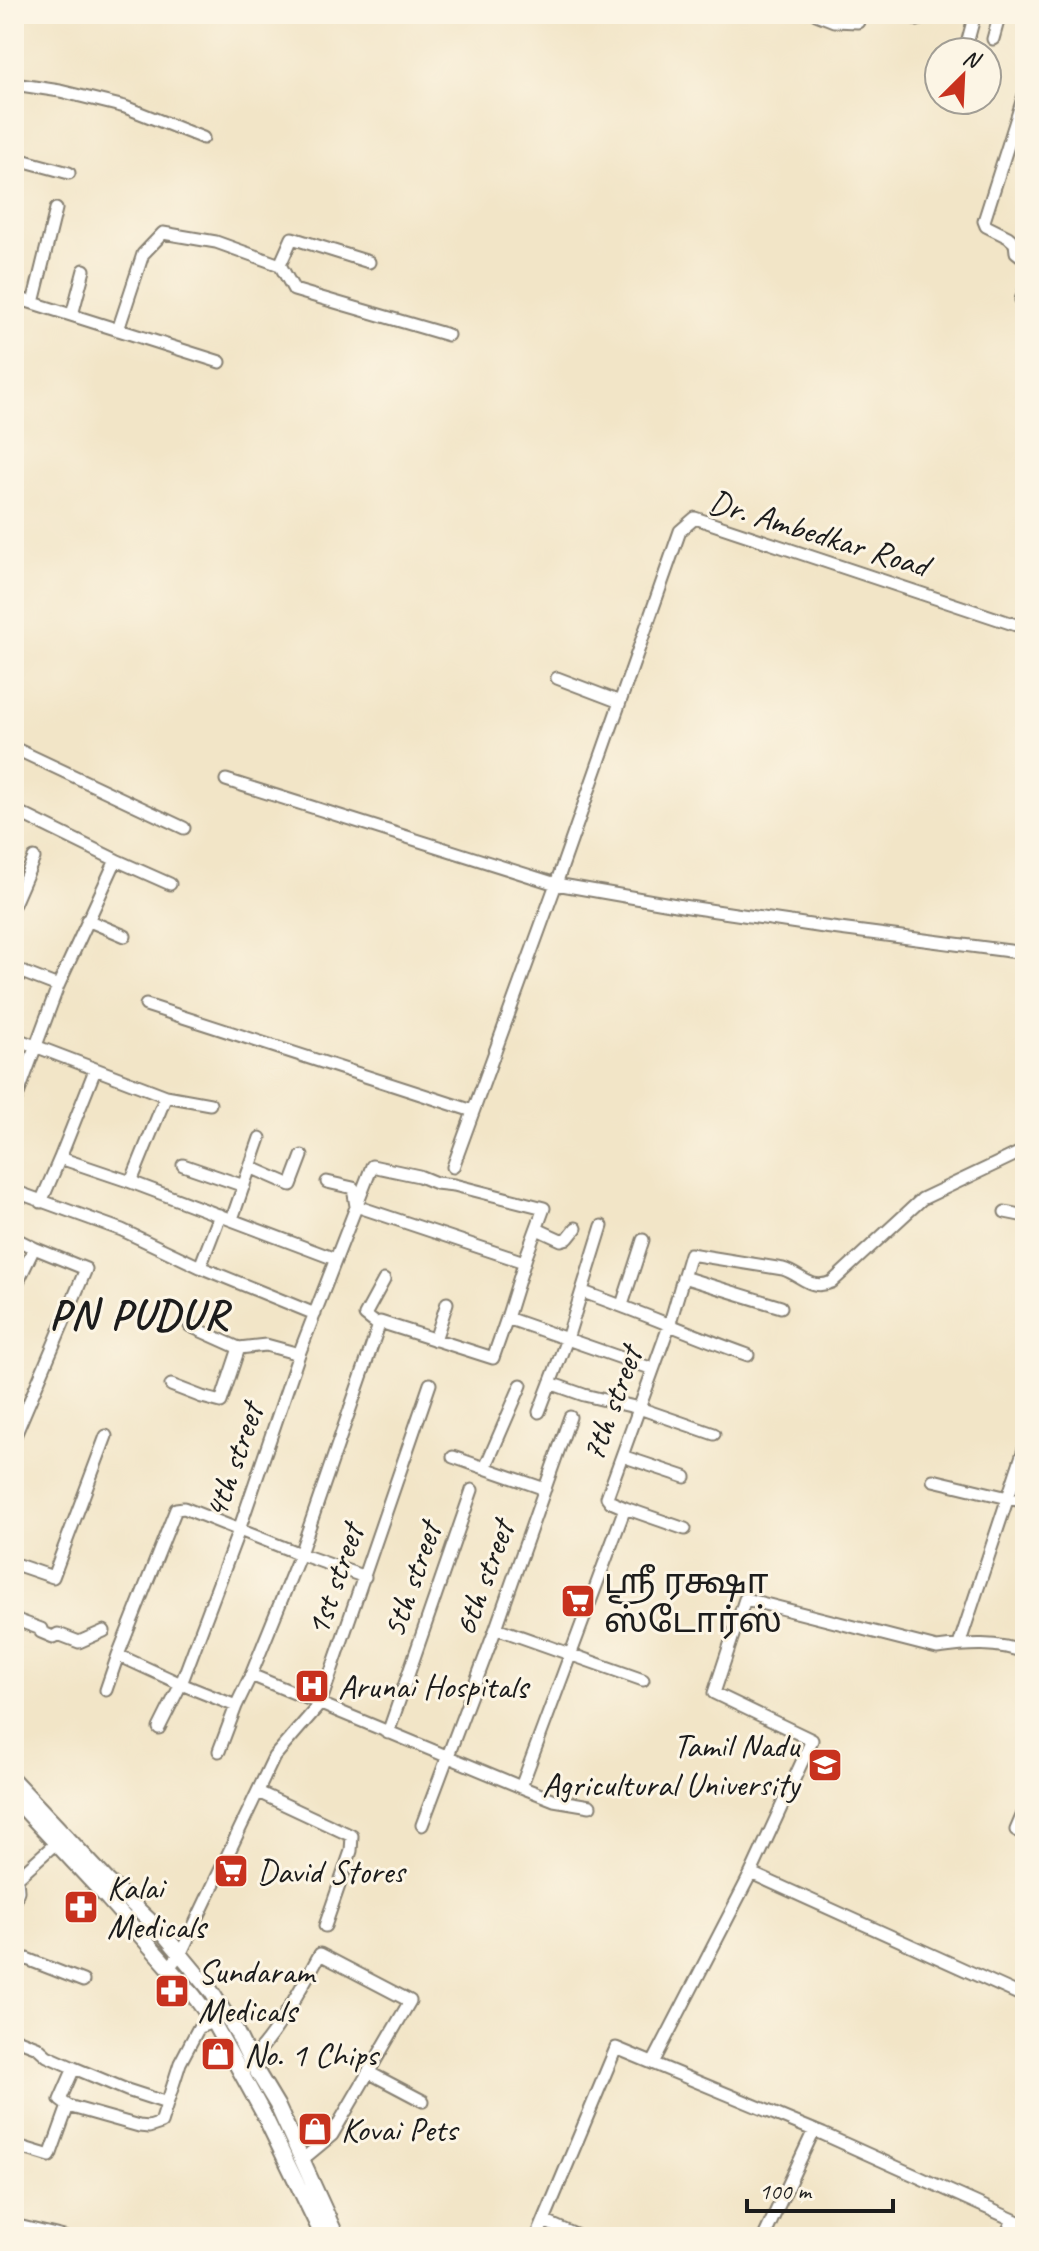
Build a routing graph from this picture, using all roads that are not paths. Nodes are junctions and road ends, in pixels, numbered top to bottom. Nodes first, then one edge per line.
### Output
1 (816, 14) edge
2 (975, 14) edge
3 (1000, 14) edge
4 (858, 22) dead end
5 (969, 36) edge
6 (994, 36) edge
7 (14, 84) edge
8 (1025, 92) edge
9 (203, 138) dead end
10 (14, 158) edge
11 (69, 173) dead end
12 (56, 209) dead end
13 (1025, 259) edge
14 (369, 262) dead end
15 (280, 265) junction
16 (84, 270) dead end
17 (14, 297) edge
18 (33, 303) junction
19 (72, 315) junction
20 (118, 330) junction
21 (448, 335) dead end
22 (220, 362) dead end
23 (1025, 628) edge
24 (557, 678) dead end
25 (620, 702) junction
26 (14, 748) edge
27 (226, 780) dead end
28 (14, 810) edge
29 (184, 828) dead end
30 (34, 858) dead end
31 (116, 860) junction
32 (170, 884) dead end
33 (556, 884) junction
34 (14, 904) edge
35 (87, 920) junction
36 (125, 936) dead end
37 (1025, 953) edge
38 (14, 969) edge
39 (58, 986) junction
40 (146, 1005) dead end
41 (14, 1038) edge
42 (34, 1045) junction
43 (95, 1070) junction
44 (166, 1096) junction
45 (210, 1104) dead end
46 (14, 1105) edge
47 (473, 1111) junction
48 (260, 1138) dead end
49 (1025, 1150) edge
50 (302, 1156) dead end
51 (60, 1158) junction
52 (183, 1165) dead end
53 (250, 1167) junction
54 (453, 1167) dead end
55 (131, 1182) junction
56 (327, 1182) dead end
57 (244, 1186) junction
58 (14, 1191) edge
59 (41, 1202) junction
60 (356, 1206) junction
61 (1005, 1212) dead end
62 (1025, 1216) edge
63 (226, 1217) junction
64 (602, 1226) dead end
65 (576, 1228) dead end
66 (537, 1229) junction
67 (14, 1238) edge
68 (643, 1240) dead end
69 (34, 1248) junction
70 (335, 1259) junction
71 (524, 1262) junction
72 (200, 1267) junction
73 (683, 1277) junction
74 (384, 1280) dead end
75 (14, 1290) edge
76 (583, 1292) junction
77 (447, 1303) dead end
78 (622, 1305) junction
79 (781, 1307) dead end
80 (315, 1314) junction
81 (507, 1318) junction
82 (190, 1326) dead end
83 (379, 1326) junction
84 (669, 1326) junction
85 (567, 1339) junction
86 (435, 1340) junction
87 (239, 1348) junction
88 (299, 1354) junction
89 (748, 1355) dead end
90 (653, 1369) junction
91 (550, 1383) junction
92 (430, 1384) dead end
93 (171, 1385) dead end
94 (521, 1385) dead end
95 (639, 1408) junction
96 (539, 1412) dead end
97 (570, 1417) dead end
98 (714, 1434) dead end
99 (106, 1436) dead end
100 (14, 1438) edge
101 (1025, 1446) edge
102 (622, 1456) junction
103 (453, 1457) dead end
104 (485, 1468) junction
105 (685, 1477) dead end
106 (933, 1480) dead end
107 (545, 1489) junction
108 (472, 1490) dead end
109 (1007, 1498) junction
110 (1025, 1502) edge
111 (625, 1508) junction
112 (685, 1529) dead end
113 (239, 1530) junction
114 (300, 1554) junction
115 (14, 1567) edge
116 (365, 1577) junction
117 (14, 1619) edge
118 (496, 1628) junction
119 (104, 1631) dead end
120 (959, 1645) junction
121 (1025, 1653) edge
122 (118, 1655) junction
123 (571, 1655) junction
124 (251, 1675) junction
125 (643, 1680) dead end
126 (181, 1684) junction
127 (106, 1690) dead end
128 (320, 1704) junction
129 (236, 1706) junction
130 (159, 1728) dead end
131 (388, 1733) junction
132 (219, 1751) dead end
133 (447, 1756) junction
134 (14, 1781) edge
135 (521, 1787) junction
136 (258, 1792) junction
137 (14, 1798) edge
138 (590, 1806) dead end
139 (1025, 1809) edge
140 (422, 1825) dead end
141 (1025, 1834) edge
142 (56, 1843) junction
143 (751, 1873) junction
144 (15, 1878) edge
145 (14, 1902) edge
146 (325, 1926) dead end
147 (181, 1953) junction
148 (14, 1954) edge
149 (170, 1966) junction
150 (83, 1981) dead end
151 (1025, 1997) edge
152 (213, 2022) junction
153 (14, 2038) edge
154 (250, 2060) junction
155 (653, 2063) junction
156 (74, 2068) junction
157 (368, 2072) junction
158 (423, 2101) dead end
159 (167, 2103) junction
160 (68, 2106) junction
161 (814, 2130) junction
162 (14, 2145) edge
163 (303, 2159) junction
164 (544, 2221) junction
165 (1019, 2222) edge
166 (14, 2225) edge
167 (64, 2237) edge
168 (323, 2237) edge
169 (337, 2237) edge
170 (537, 2237) edge
171 (580, 2237) edge
172 (764, 2237) edge
173 (1005, 2237) edge

1 - 4 street
2 - 5 street
3 - 6 street
7 - 9 street
8 - 13 street
10 - 11 street
12 - 18 street
14 - 15 street
15 - 20 street
15 - 21 street
16 - 19 street
17 - 18 street
18 - 19 street
19 - 20 street
20 - 22 street
23 - 25 street, Dr. Ambedkar Road
24 - 25 street
25 - 33 street
26 - 29 street
27 - 33 street
28 - 31 street
30 - 34 street
31 - 32 street
31 - 35 street
33 - 37 street
33 - 47 street
35 - 36 street
35 - 39 street
38 - 39 street
39 - 42 street
40 - 47 street
41 - 42 street
42 - 43 street
42 - 46 street
43 - 44 street
43 - 51 street
44 - 45 street
44 - 55 street
47 - 54 street
48 - 53 street
49 - 73 street, 7th street
50 - 53 street
51 - 55 street
51 - 59 street
52 - 57 street
53 - 57 street
55 - 63 street
56 - 60 street
57 - 63 street
58 - 59 street
59 - 72 street
60 - 66 street, 4th street
60 - 70 street, 4th street
60 - 71 street
61 - 62 street
63 - 70 street
63 - 72 street
64 - 76 street
65 - 66 street
66 - 71 street
67 - 69 street
68 - 78 street
69 - 75 street
69 - 100 street
70 - 80 street, 4th street
71 - 81 street
72 - 80 street
73 - 79 street
73 - 84 street, 7th street
74 - 83 street
76 - 78 street
76 - 85 street
77 - 86 street
78 - 84 street
80 - 88 street, 4th street
81 - 85 street
81 - 86 street
82 - 87 street
83 - 86 street
83 - 114 street
84 - 89 street
84 - 90 street, 7th street
85 - 90 street
85 - 91 street
87 - 88 street
87 - 93 street
88 - 113 street, 4th street
90 - 95 street, 7th street
91 - 95 street
91 - 96 street
92 - 116 street, 1st street
94 - 104 street
95 - 98 street
95 - 102 street, 7th street
97 - 107 street, 6th street
99 - 115 street
101 - 109 street
102 - 105 street
102 - 111 street, 7th street
103 - 104 street
104 - 107 street
106 - 109 street
107 - 118 street, 6th street
108 - 131 street, 5th street
109 - 110 street
109 - 120 street
111 - 112 street
111 - 123 street, 7th street
113 - 114 street
113 - 122 street
113 - 126 street, 4th street
114 - 116 street
114 - 124 street
116 - 128 street, 1st street
117 - 119 street
118 - 123 street
118 - 133 street, 6th street
120 - 121 street
120 - 143 street
122 - 126 street
122 - 127 street
123 - 125 street
123 - 135 street, 7th street
124 - 128 street
124 - 129 street
126 - 129 street
126 - 130 street, 4th street
128 - 131 street
128 - 136 street, 1st street
129 - 132 street
131 - 133 street
133 - 135 street
133 - 140 street, 6th street
134 - 147 main road
135 - 138 street
136 - 146 street
136 - 147 street, 1st street
137 - 142 main road
139 - 141 street
142 - 144 street
142 - 149 main road
143 - 151 street
143 - 155 street
144 - 145 street
147 - 149 street, 1st street
147 - 154 main road
148 - 150 street
149 - 152 main road
152 - 159 street
152 - 168 main road
153 - 156 street
154 - 157 street
154 - 163 main road
155 - 161 street
155 - 164 street
156 - 159 street
156 - 160 street
157 - 158 street
157 - 163 street
159 - 160 street
160 - 162 street
161 - 165 street
161 - 172 street
163 - 169 main road
164 - 170 street
164 - 171 street
165 - 173 street
166 - 167 street

